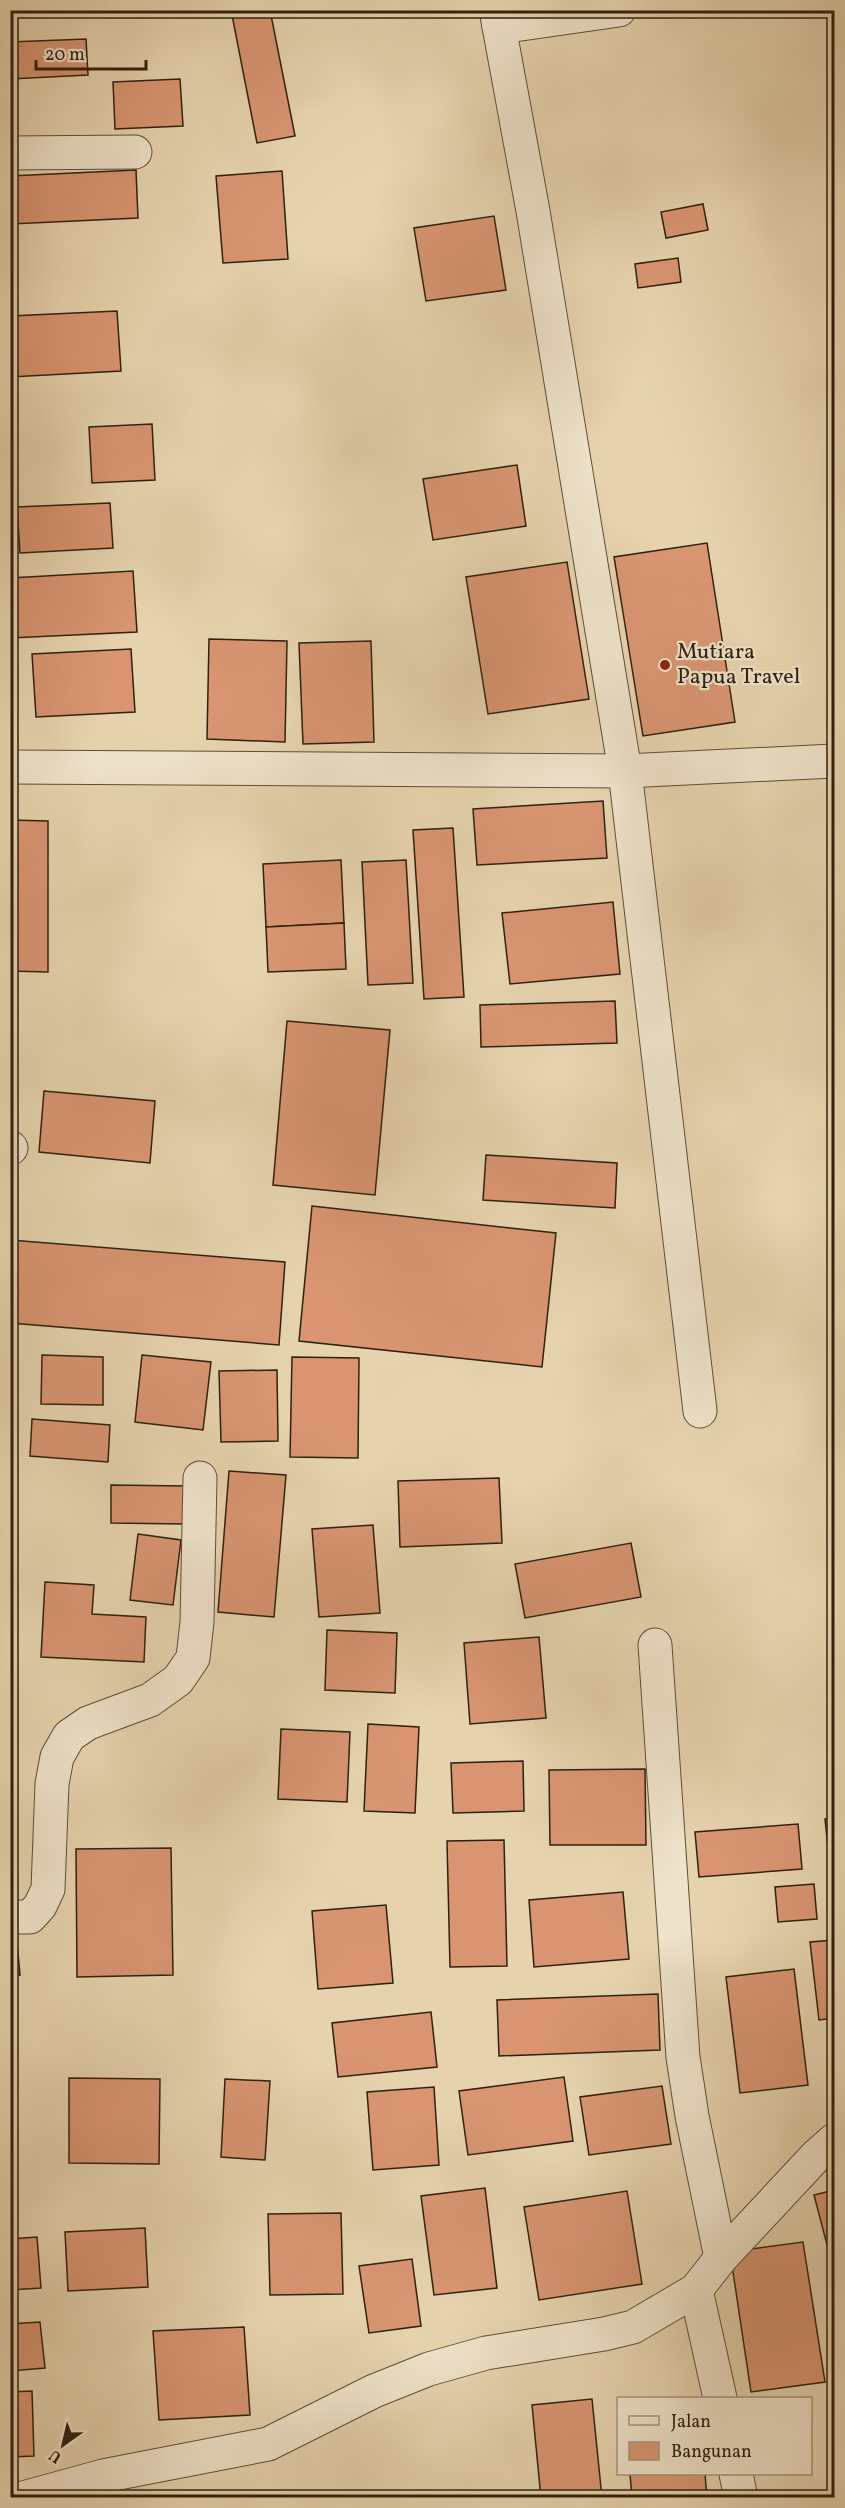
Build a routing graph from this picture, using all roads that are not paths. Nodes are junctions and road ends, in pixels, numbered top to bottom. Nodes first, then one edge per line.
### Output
1 (619, 10) edge
2 (498, 19) edge
3 (135, 152) dead end
4 (10, 153) edge
5 (834, 762) edge
6 (10, 767) edge
7 (626, 771) junction
8 (700, 1411) dead end
9 (200, 1478) dead end
10 (655, 1646) dead end
11 (10, 1917) edge
12 (834, 2140) edge
13 (721, 2258) junction
14 (696, 2289) junction
15 (720, 2397) edge
16 (736, 2475) edge
17 (23, 2498) edge
18 (741, 2498) edge

1 - 2 street
2 - 7 street
3 - 4 street
5 - 7 street
6 - 7 street
7 - 8 street
9 - 11 street
10 - 13 street
12 - 13 street
13 - 14 street
14 - 15 street
14 - 17 street
16 - 18 street

